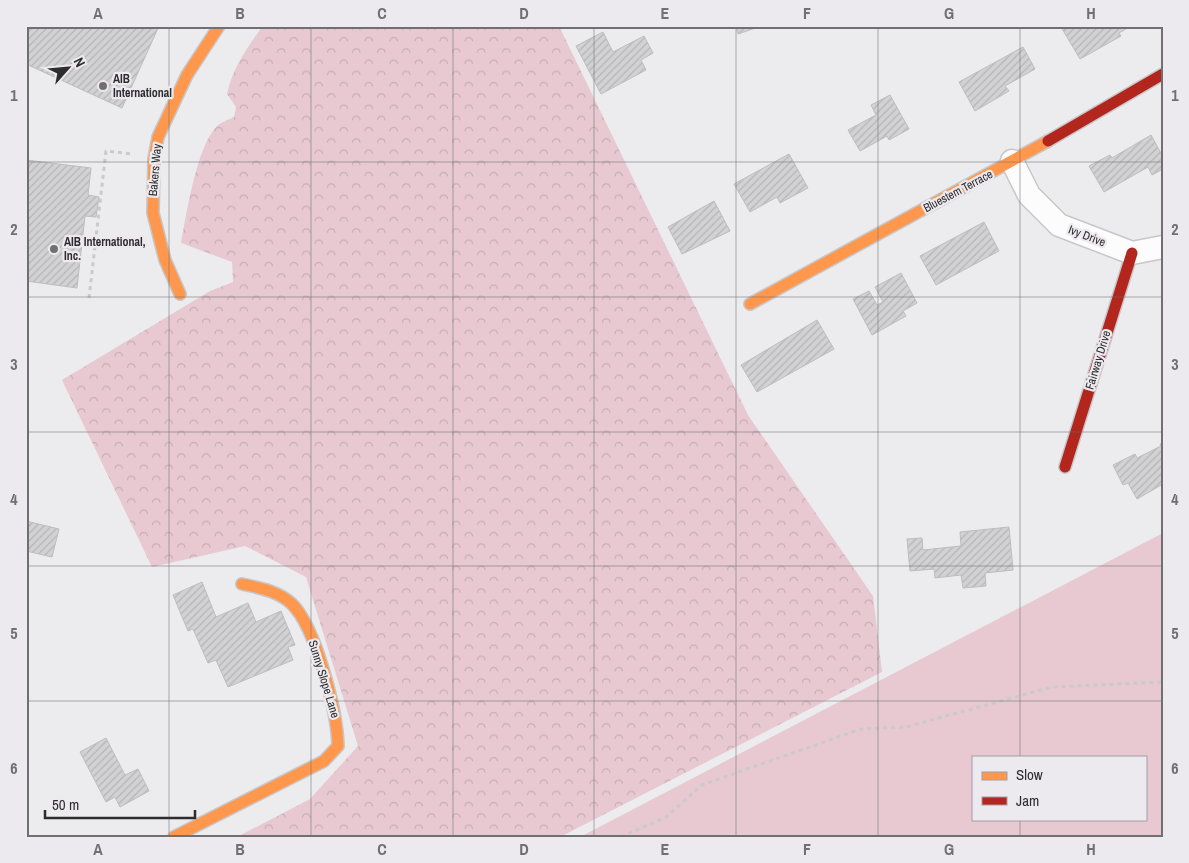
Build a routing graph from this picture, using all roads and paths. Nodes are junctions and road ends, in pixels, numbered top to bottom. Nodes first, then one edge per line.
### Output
1 (219, 26) edge
2 (1163, 74) edge
3 (133, 147) dead end
4 (1012, 161) junction
5 (1163, 247) edge
6 (1132, 253) junction
7 (180, 294) dead end
8 (89, 298) dead end
9 (750, 304) dead end
10 (1064, 467) dead end
11 (242, 584) dead end
12 (1163, 682) edge
13 (174, 837) edge
14 (621, 837) edge

1 - 7 street, Bakers Way
2 - 4 street, Bluestem Terrace
3 - 8 path
4 - 6 street, Ivy Drive
4 - 9 street, Bluestem Terrace
5 - 6 street
6 - 10 street, Fairway Drive
11 - 13 street, Sunny Slope Lane
12 - 14 path

